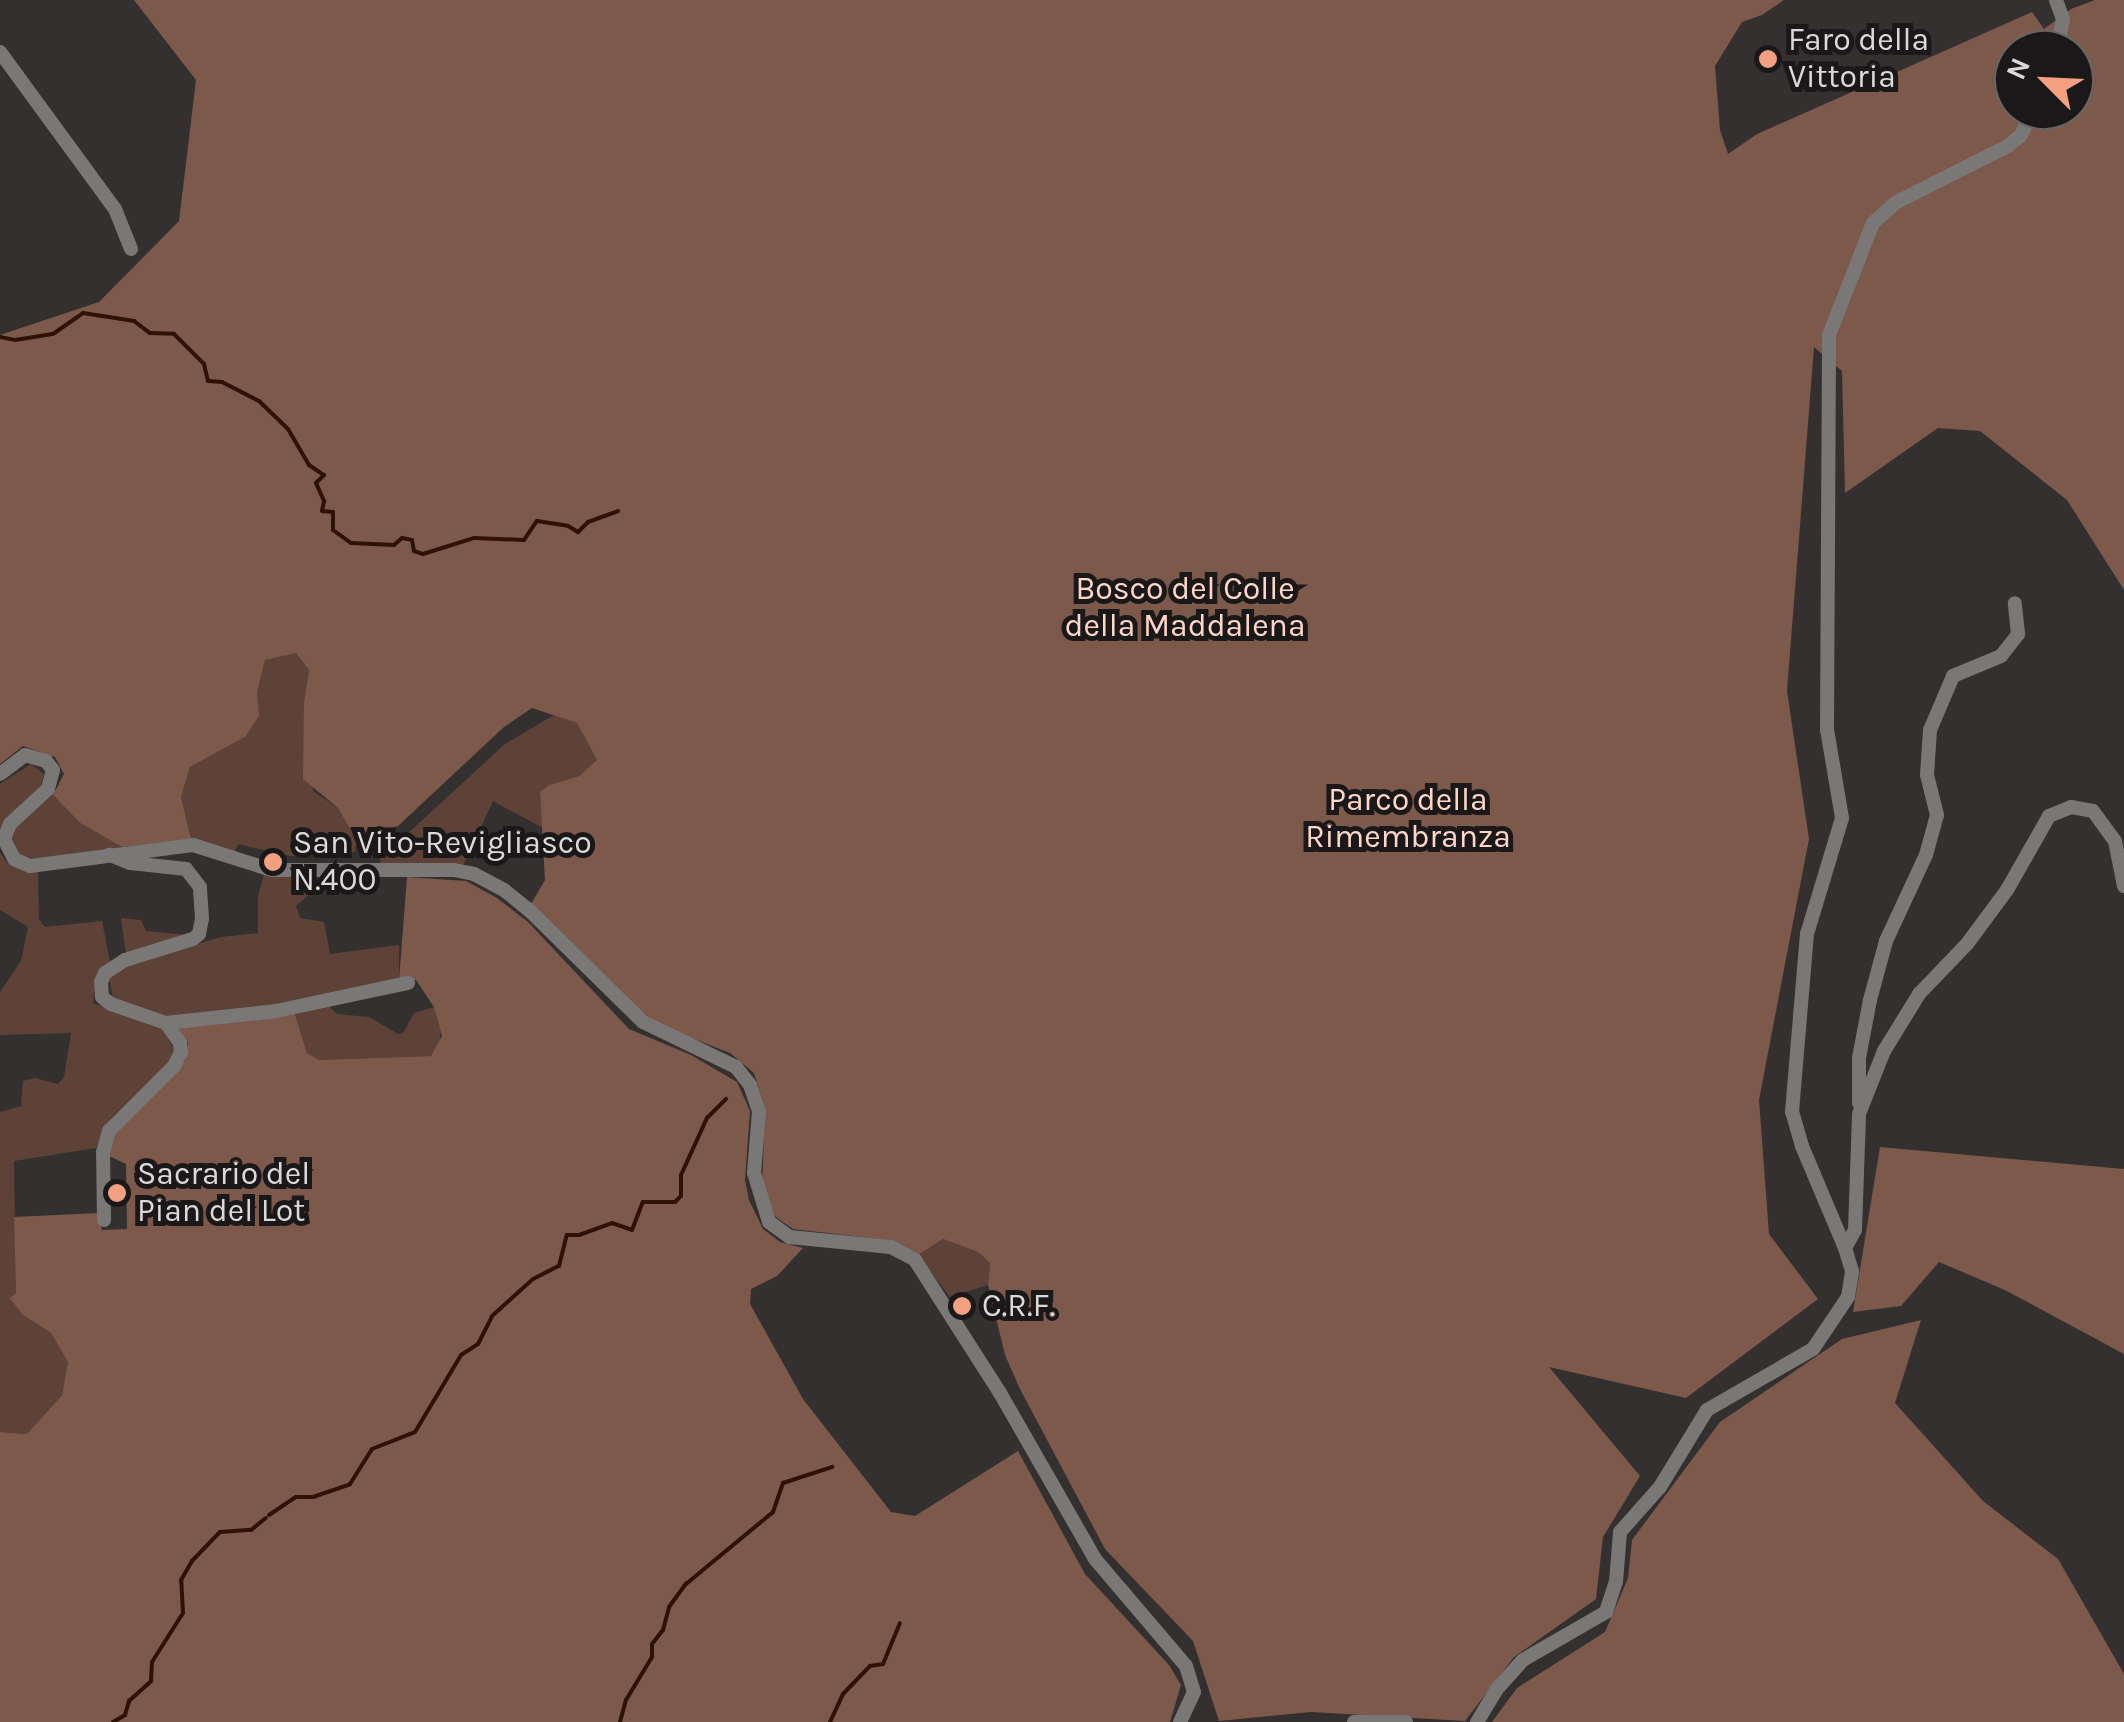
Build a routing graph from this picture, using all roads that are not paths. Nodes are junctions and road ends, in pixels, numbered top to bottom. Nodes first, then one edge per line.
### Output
1 (2056, 0) edge
2 (2061, 30) edge
3 (0, 52) edge
4 (2024, 130) edge
5 (131, 249) dead end
6 (2015, 603) dead end
7 (0, 774) edge
8 (110, 855) junction
9 (2124, 886) edge
10 (408, 983) dead end
11 (166, 1023) junction
12 (1859, 1114) junction
13 (104, 1220) dead end
14 (1845, 1248) junction
15 (1180, 1722) edge
16 (1354, 1722) edge
17 (1406, 1722) edge
18 (1476, 1722) edge

1 - 2 street
3 - 5 street
4 - 14 street
6 - 12 street
7 - 8 street
8 - 11 street
8 - 15 street
9 - 12 street
10 - 11 street
11 - 13 street
12 - 14 street
14 - 18 street
16 - 17 street

